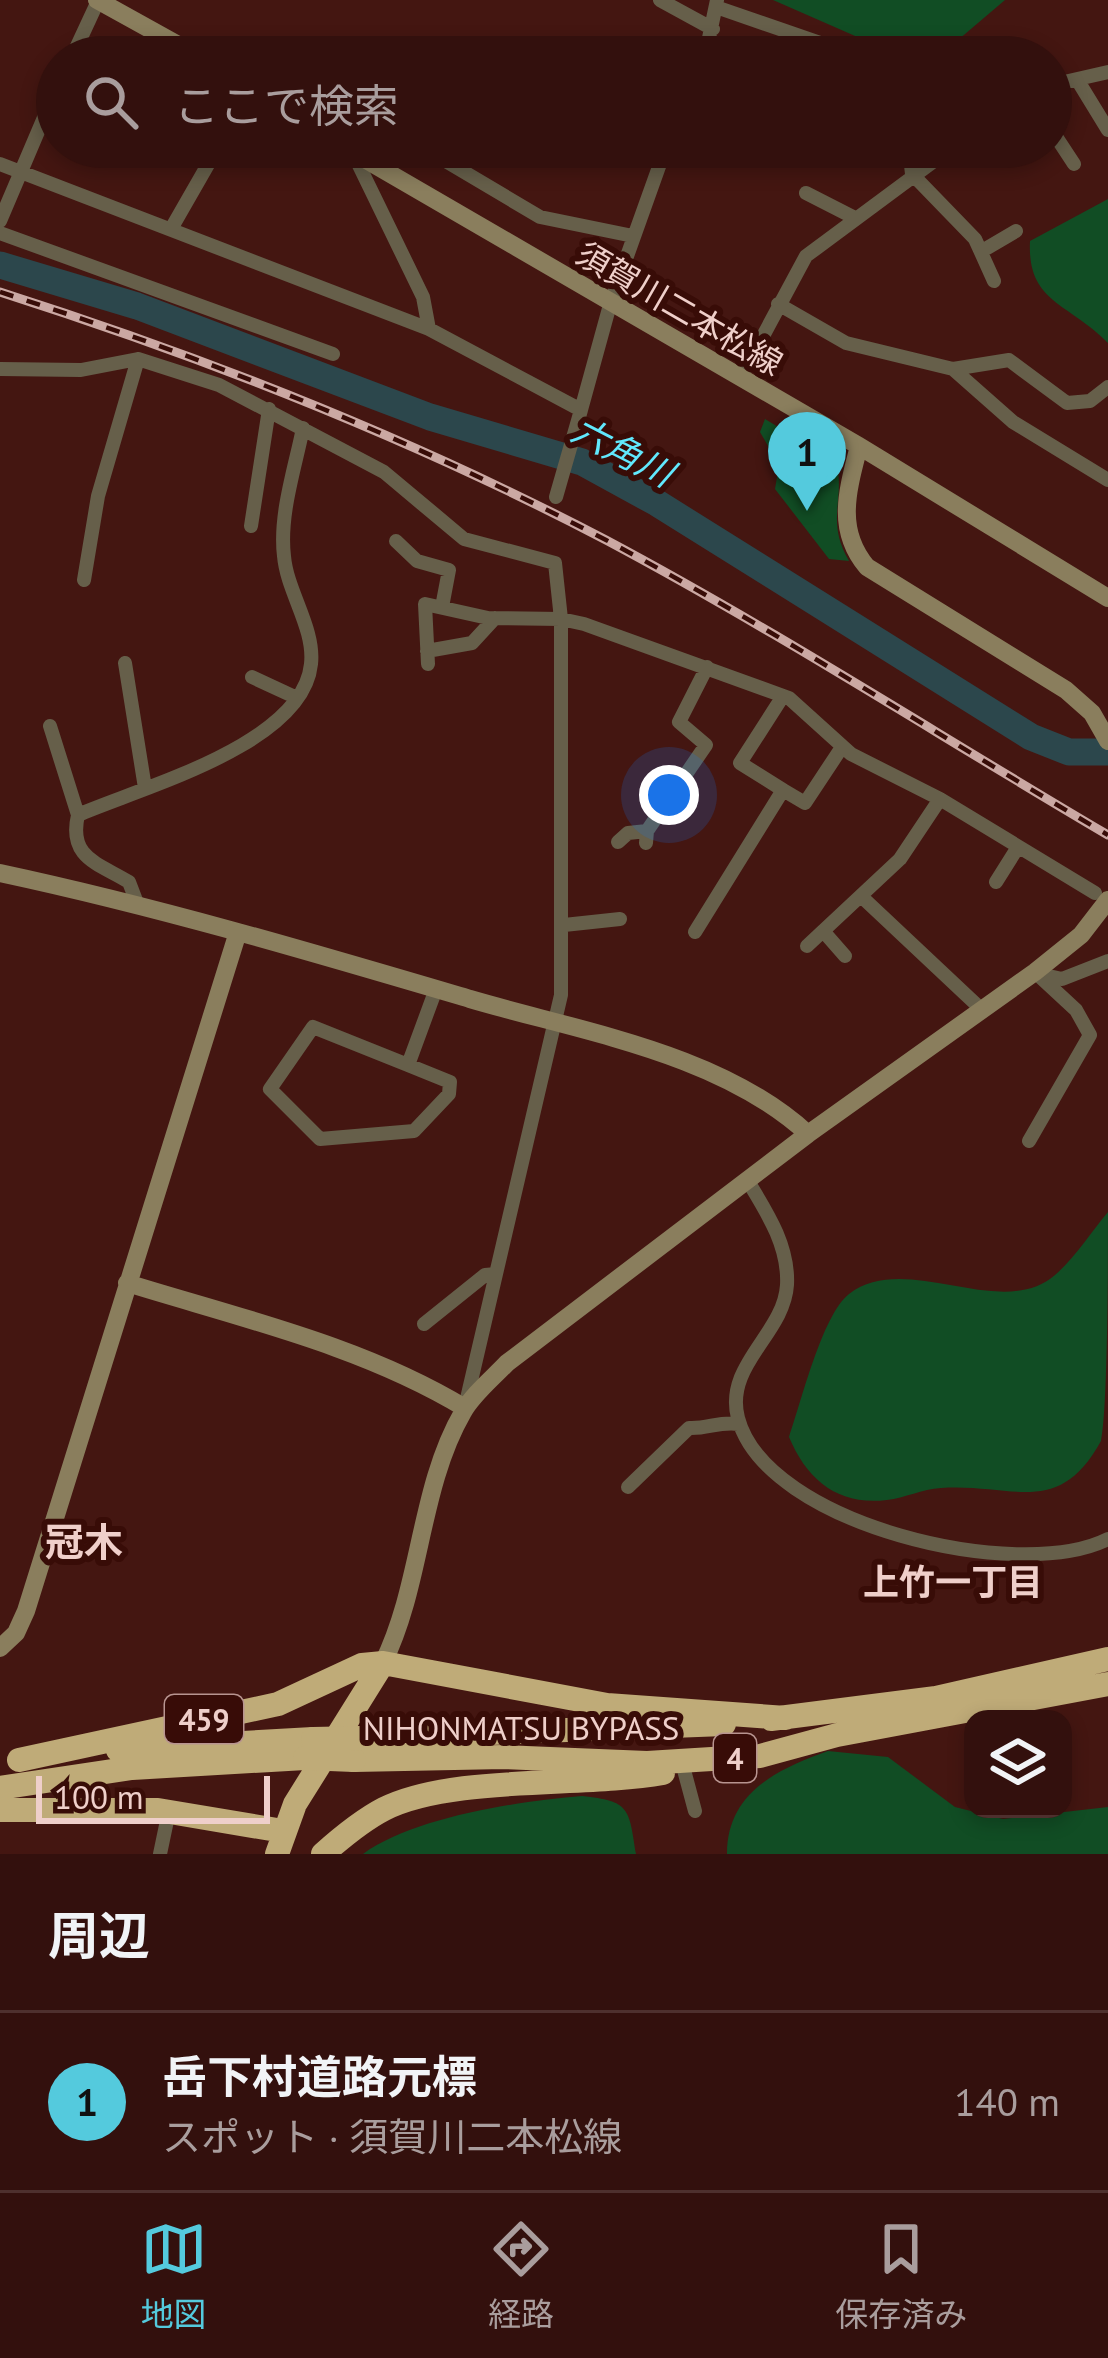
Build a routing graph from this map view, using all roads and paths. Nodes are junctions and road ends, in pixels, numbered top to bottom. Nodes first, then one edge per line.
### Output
1 (98, 0) edge
2 (661, 0) edge
3 (717, 3) edge
4 (713, 29) junction
5 (82, 36) edge
6 (162, 36) edge
7 (711, 36) edge
8 (805, 36) edge
9 (1108, 72) edge
10 (1078, 81) junction
11 (1072, 82) edge
12 (1108, 130) edge
13 (36, 133) edge
14 (1072, 161) edge
15 (0, 164) edge
16 (1074, 164) dead end
17 (206, 168) edge
18 (357, 168) edge
19 (379, 168) edge
20 (457, 168) edge
21 (658, 168) edge
22 (911, 168) edge
23 (921, 168) edge
24 (19, 170) junction
25 (912, 174) junction
26 (806, 194) dead end
27 (854, 217) junction
28 (0, 221) edge
29 (171, 229) junction
30 (1016, 231) dead end
31 (0, 233) edge
32 (633, 236) junction
33 (982, 251) junction
34 (994, 281) dead end
35 (611, 301) junction
36 (778, 304) junction
37 (429, 329) junction
38 (333, 354) dead end
39 (138, 359) junction
40 (0, 369) edge
41 (953, 369) junction
42 (741, 377) junction
43 (1108, 387) edge
44 (269, 410) junction
45 (580, 410) junction
46 (303, 428) junction
47 (860, 446) junction
48 (1108, 480) edge
49 (556, 497) dead end
50 (250, 526) dead end
51 (396, 541) dead end
52 (84, 580) dead end
53 (1108, 598) edge
54 (442, 607) junction
55 (495, 619) junction
56 (561, 619) junction
57 (124, 663) dead end
58 (707, 667) junction
59 (252, 677) dead end
60 (783, 696) junction
61 (296, 697) junction
62 (50, 726) dead end
63 (1106, 736) edge
64 (842, 747) junction
65 (146, 788) junction
66 (783, 790) junction
67 (940, 800) junction
68 (78, 815) junction
69 (617, 842) dead end
70 (1018, 847) junction
71 (0, 874) edge
72 (996, 882) dead end
73 (1102, 897) edge
74 (863, 898) junction
75 (137, 903) junction
76 (620, 919) dead end
77 (564, 925) junction
78 (238, 932) junction
79 (694, 932) dead end
80 (824, 932) junction
81 (807, 946) dead end
82 (845, 956) dead end
83 (1108, 961) edge
84 (1035, 972) junction
85 (436, 989) junction
86 (980, 1008) junction
87 (556, 1024) junction
88 (408, 1065) junction
89 (808, 1135) junction
90 (1029, 1141) dead end
91 (749, 1184) junction
92 (496, 1274) junction
93 (127, 1283) junction
94 (424, 1324) dead end
95 (465, 1408) junction
96 (739, 1424) junction
97 (628, 1487) dead end
98 (1108, 1539) edge
99 (0, 1648) edge
100 (1108, 1660) edge
101 (382, 1663) junction
102 (1108, 1684) edge
103 (786, 1718) junction
104 (309, 1749) junction
105 (357, 1749) junction
106 (760, 1756) junction
107 (9, 1762) edge
108 (684, 1770) junction
109 (0, 1787) edge
110 (0, 1810) edge
111 (169, 1811) junction
112 (695, 1811) dead end
113 (280, 1842) edge
114 (160, 1854) edge
115 (323, 1854) edge

1 - 5 street
1 - 6 street
2 - 4 street
3 - 4 street
3 - 8 street
4 - 7 street
9 - 10 street
10 - 11 street
10 - 12 street
13 - 24 street
14 - 16 street
15 - 24 street
17 - 29 street
18 - 37 street
19 - 35 street, 須賀川二本松線
20 - 32 street
21 - 32 street
22 - 25 street
23 - 25 street
24 - 28 street
24 - 29 street
25 - 27 street
25 - 33 street
26 - 27 street
27 - 36 street
29 - 37 street
30 - 33 street
31 - 38 street
32 - 35 street
33 - 34 street
35 - 42 street, 須賀川二本松線
35 - 45 street
36 - 41 street
36 - 42 street
37 - 45 street
39 - 40 street
39 - 44 street
39 - 52 street
41 - 43 street
41 - 48 street
42 - 47 street, 須賀川二本松線
44 - 46 street
44 - 50 street
45 - 49 street
46 - 56 street
46 - 61 street
47 - 53 street, 須賀川二本松線
47 - 63 street
51 - 54 street
54 - 55 street
54 - 55 street
55 - 56 street
56 - 58 street
56 - 77 street
57 - 65 street
58 - 60 street
58 - 69 street
59 - 61 street
60 - 64 street
60 - 66 street
61 - 65 street
62 - 68 street
64 - 66 street
64 - 67 street
65 - 68 street
66 - 79 street
67 - 70 street
67 - 74 street
68 - 75 street
70 - 72 street
70 - 73 street
71 - 75 street
73 - 84 street
74 - 80 street
74 - 86 street
75 - 78 street
76 - 77 street
77 - 87 street
78 - 85 street
78 - 93 street
80 - 81 street
80 - 82 street
83 - 84 street
84 - 86 street
84 - 90 street
85 - 87 street
85 - 88 street
86 - 89 street
87 - 89 street
87 - 92 street
88 - 88 street
89 - 91 street
91 - 95 street
91 - 96 street
92 - 94 street
92 - 95 street
93 - 95 street
93 - 99 street
95 - 101 street
96 - 97 street
96 - 98 street
100 - 103 highway, NIHONMATSU BYPASS / 4
101 - 103 highway
101 - 107 highway, 459
101 - 113 highway
102 - 106 highway, NIHONMATSU BYPASS / 4
103 - 105 highway, NIHONMATSU BYPASS / 4
104 - 105 highway, NIHONMATSU BYPASS / 4, bridge
104 - 107 highway, NIHONMATSU BYPASS / 4
104 - 109 highway, NIHONMATSU BYPASS / 4
105 - 106 highway, NIHONMATSU BYPASS / 4
106 - 108 highway
108 - 112 street
108 - 115 highway
110 - 111 highway
111 - 113 highway
111 - 114 street

